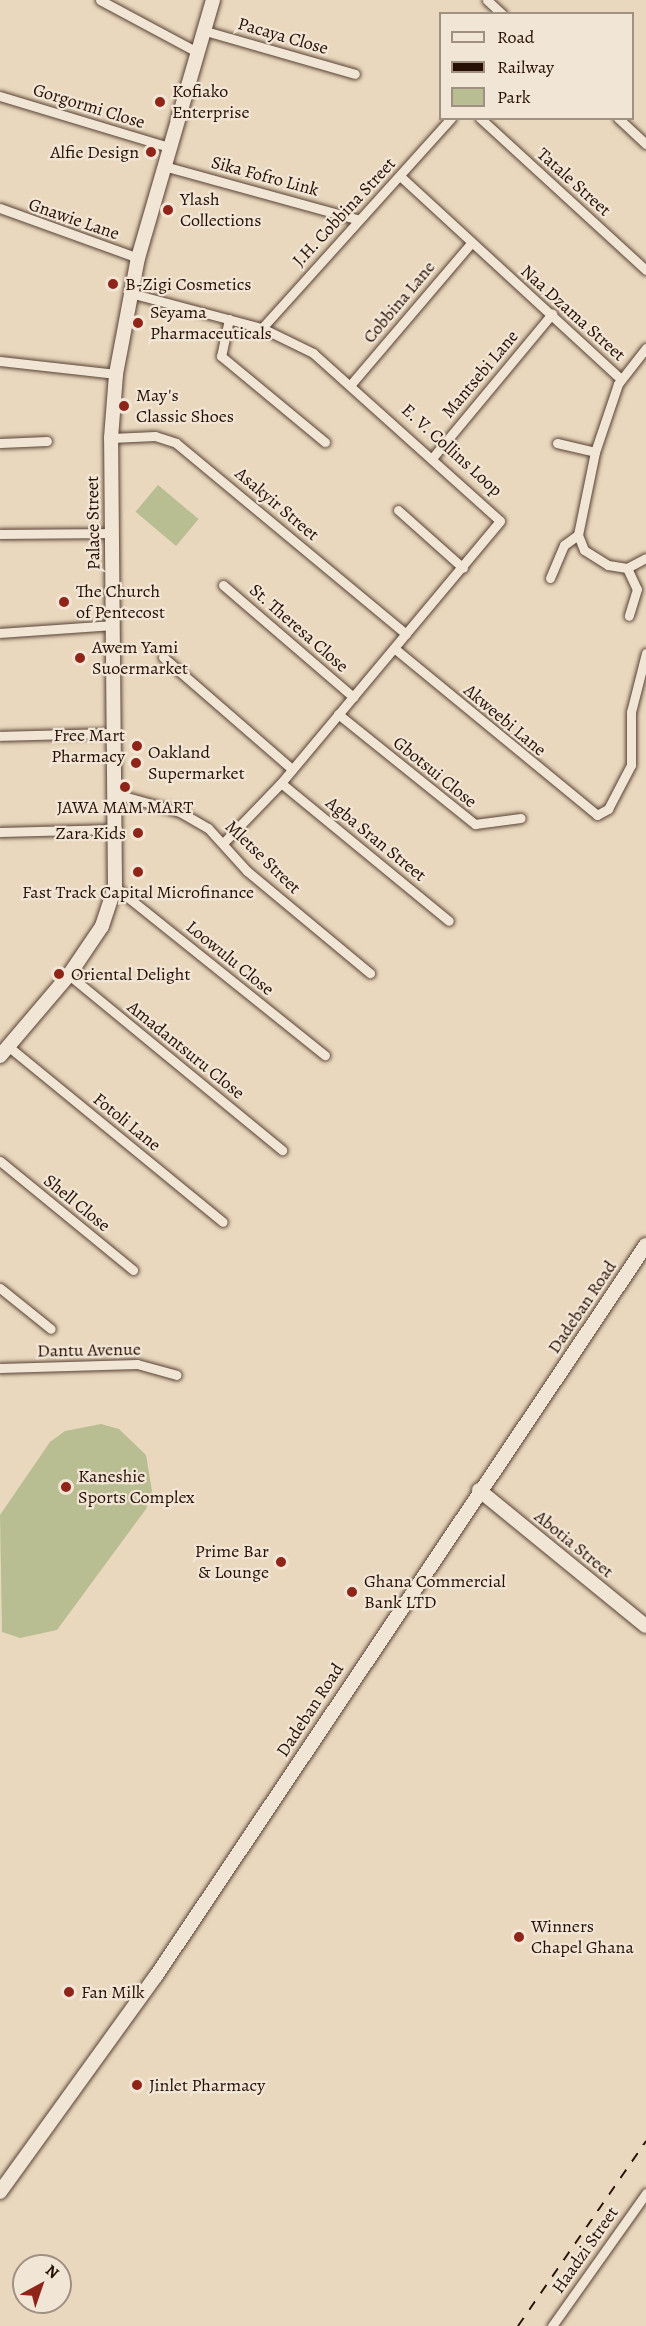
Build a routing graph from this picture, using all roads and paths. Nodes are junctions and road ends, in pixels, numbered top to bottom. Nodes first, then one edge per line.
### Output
1 (100, 0) edge
2 (213, 0) edge
3 (488, 0) edge
4 (500, 12) edge
5 (202, 30) junction
6 (195, 51) junction
7 (355, 74) dead end
8 (0, 96) edge
9 (449, 120) edge
10 (482, 120) edge
11 (620, 120) edge
12 (646, 144) edge
13 (169, 147) junction
14 (164, 166) junction
15 (400, 176) junction
16 (0, 208) edge
17 (357, 219) junction
18 (471, 243) junction
19 (138, 258) junction
20 (646, 270) edge
21 (130, 293) junction
22 (552, 314) junction
23 (229, 319) junction
24 (262, 328) junction
25 (646, 348) edge
26 (0, 361) edge
27 (116, 375) junction
28 (620, 378) junction
29 (352, 383) junction
30 (111, 438) junction
31 (47, 441) dead end
32 (325, 442) dead end
33 (0, 443) edge
34 (557, 443) dead end
35 (596, 452) junction
36 (434, 456) junction
37 (398, 510) dead end
38 (111, 533) junction
39 (0, 534) edge
40 (578, 535) junction
41 (646, 558) edge
42 (463, 568) junction
43 (627, 568) junction
44 (550, 578) dead end
45 (223, 585) dead end
46 (629, 616) dead end
47 (113, 625) junction
48 (0, 633) edge
49 (406, 634) junction
50 (394, 648) junction
51 (646, 653) edge
52 (163, 657) dead end
53 (353, 697) junction
54 (338, 714) junction
55 (116, 733) junction
56 (0, 736) edge
57 (292, 769) junction
58 (281, 783) junction
59 (116, 794) junction
60 (521, 818) dead end
61 (117, 829) junction
62 (0, 832) edge
63 (225, 841) junction
64 (115, 887) junction
65 (449, 921) dead end
66 (370, 973) dead end
67 (69, 975) junction
68 (5, 1051) edge
69 (325, 1055) dead end
70 (282, 1150) dead end
71 (0, 1161) edge
72 (224, 1222) dead end
73 (646, 1245) edge
74 (133, 1270) dead end
75 (0, 1288) edge
76 (51, 1329) dead end
77 (0, 1368) edge
78 (177, 1375) dead end
79 (479, 1490) junction
80 (646, 1626) edge
81 (0, 2192) edge
82 (646, 2193) edge
83 (552, 2326) edge

1 - 6 street
2 - 5 street, Palace Street
3 - 4 street
5 - 6 street, Palace Street
5 - 7 street, Pacaya Close
6 - 13 street, Palace Street
8 - 13 street, Gorgormi Close
9 - 15 street, J.H. Cobbina Street
10 - 20 street, Tatale Street
11 - 12 street
13 - 14 street, Palace Street
14 - 17 street, Sika Fofro Link
14 - 19 street, Palace Street
15 - 17 street, J.H. Cobbina Street
15 - 18 street, Naa Dzama Street
16 - 19 street, Gnawie Lane
17 - 24 street, J.H. Cobbina Street
18 - 22 street, Naa Dzama Street
18 - 29 street, Cobbina Lane
19 - 21 street, Palace Street
21 - 23 street, E. V. Collins Loop
21 - 27 street, Palace Street
22 - 28 street, Naa Dzama Street
22 - 36 street, Mantsebi Lane
23 - 24 street, E. V. Collins Loop
23 - 32 street
24 - 29 street, E. V. Collins Loop
25 - 28 street
26 - 27 street
27 - 30 street, Palace Street
28 - 35 street, Naa Dzama Street
29 - 36 street, E. V. Collins Loop
30 - 38 street, Palace Street
30 - 49 street, Asakyir Street
31 - 33 street
34 - 35 street
35 - 40 street, Naa Dzama Street
36 - 42 street, E. V. Collins Loop
37 - 42 street
38 - 39 street
38 - 47 street, Palace Street
40 - 43 street
40 - 44 street
41 - 43 street
42 - 49 street, E. V. Collins Loop
43 - 46 street
45 - 53 street, St. Theresa Close
47 - 48 street
47 - 55 street, Palace Street
49 - 50 street, E. V. Collins Loop
50 - 51 street, Akweebi Lane
50 - 53 street, E. V. Collins Loop
52 - 57 street
53 - 54 street, E. V. Collins Loop
54 - 57 street, E. V. Collins Loop
54 - 60 street, Gbotsui Close
55 - 56 street
55 - 59 street, Palace Street
57 - 58 street, E. V. Collins Loop
58 - 63 street, E. V. Collins Loop
58 - 65 street, Agba Sran Street
59 - 61 street, Palace Street
59 - 63 street, Mletse Street
61 - 62 street
61 - 64 street, Palace Street
63 - 66 street, Mletse Street
64 - 67 street, Palace Street
64 - 69 street, Loowulu Close
67 - 68 street, Palace Street
67 - 70 street, Amadantsuru Close
68 - 72 street, Fotoli Lane
71 - 74 street, Shell Close
73 - 79 street, Dadeban Road
75 - 76 street
77 - 78 street, Dantu Avenue
79 - 80 street, Abotia Street
79 - 81 street, Dadeban Road
82 - 83 street, Haadzi Street

